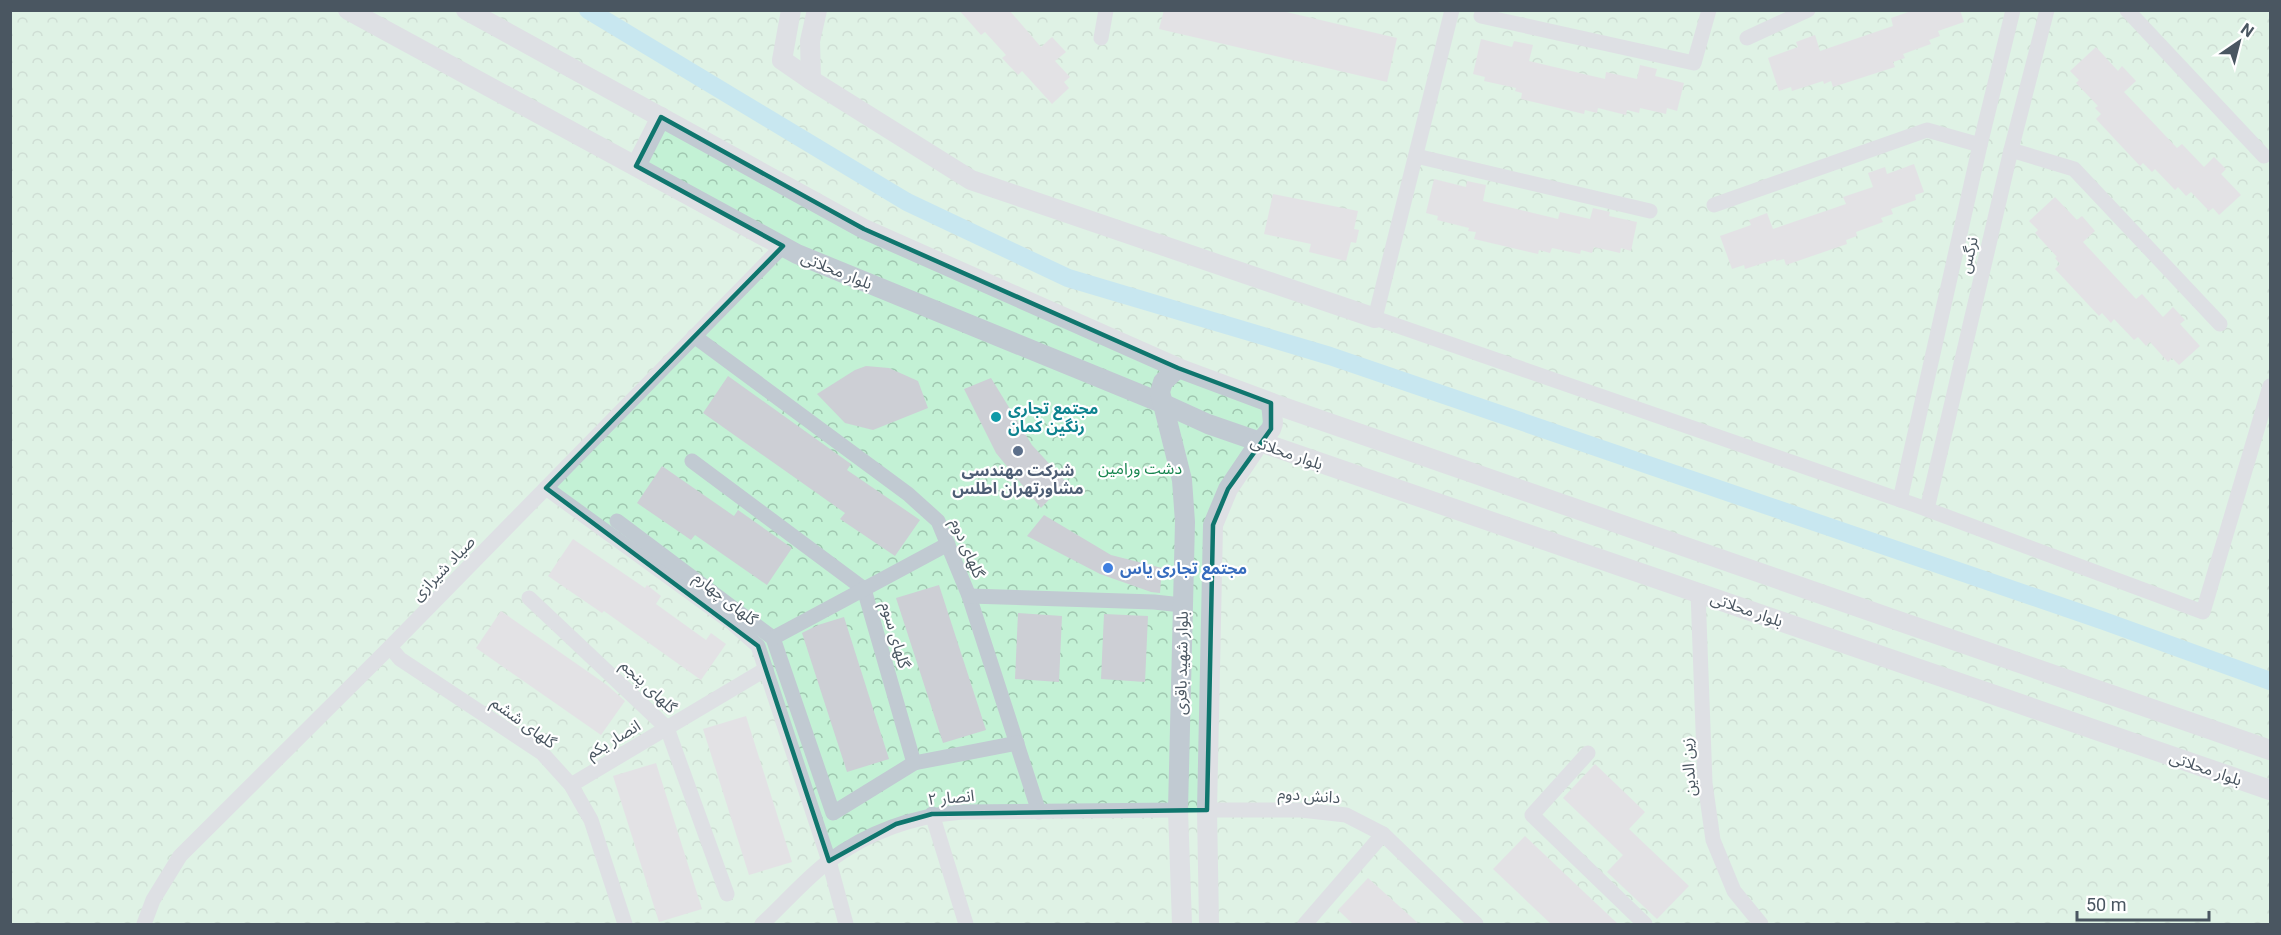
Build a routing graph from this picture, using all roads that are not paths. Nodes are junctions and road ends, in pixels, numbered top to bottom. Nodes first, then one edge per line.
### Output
1 (348, 10) edge
2 (466, 10) edge
3 (790, 10) edge
4 (817, 10) edge
5 (1106, 10) edge
6 (1452, 10) edge
7 (1709, 10) edge
8 (1808, 10) edge
9 (2013, 10) edge
10 (2047, 10) edge
11 (2127, 10) edge
12 (1481, 16) dead end
13 (1101, 38) dead end
14 (1747, 38) dead end
15 (811, 80) junction
16 (661, 117) junction
17 (1980, 145) junction
18 (2011, 150) junction
19 (1416, 156) junction
20 (2264, 156) dead end
21 (636, 166) junction
22 (1714, 205) dead end
23 (1650, 210) dead end
24 (783, 246) junction
25 (1375, 318) junction
26 (2220, 324) dead end
27 (694, 336) junction
28 (1178, 368) junction
29 (2271, 386) edge
30 (1271, 403) junction
31 (1164, 404) junction
32 (1259, 443) junction
33 (692, 461) dead end
34 (546, 488) junction
35 (1900, 500) junction
36 (1927, 509) junction
37 (617, 521) dead end
38 (948, 544) junction
39 (864, 589) junction
40 (1698, 592) junction
41 (969, 596) junction
42 (529, 598) dead end
43 (1182, 605) junction
44 (773, 638) junction
45 (390, 647) junction
46 (766, 669) junction
47 (667, 728) junction
48 (1017, 743) junction
49 (2271, 750) edge
50 (1588, 753) dead end
51 (914, 763) junction
52 (571, 785) junction
53 (2271, 790) edge
54 (1178, 810) junction
55 (1207, 810) junction
56 (1039, 812) junction
57 (932, 814) junction
58 (1383, 834) junction
59 (829, 861) junction
60 (727, 894) dead end
61 (1313, 922) edge
62 (144, 924) edge
63 (625, 924) edge
64 (762, 924) edge
65 (846, 924) edge
66 (966, 924) edge
67 (1182, 924) edge
68 (1209, 924) edge
69 (1476, 924) edge
70 (1645, 924) edge
71 (1761, 924) edge

1 - 21 street, بلوار محلاتی
2 - 16 street
3 - 15 street
4 - 15 street
5 - 13 street
6 - 19 street
7 - 12 street
8 - 14 street
9 - 17 street, نرگس
10 - 18 street, نرگس
11 - 20 street
15 - 25 street
16 - 21 street
16 - 28 street
17 - 22 street
17 - 35 street, نرگس
18 - 26 street
18 - 36 street, نرگس
19 - 23 street
19 - 25 street
21 - 24 street, بلوار محلاتی
24 - 27 street, صیاد شیرازی
24 - 31 street, بلوار محلاتی
25 - 35 street
27 - 34 street, صیاد شیرازی
27 - 38 street, گلهای دوم
28 - 30 street
28 - 31 street
29 - 36 street
30 - 32 street, بلوار شهید باقری
30 - 49 street
31 - 32 street, بلوار محلاتی
31 - 43 street, بلوار شهید باقری
32 - 40 street, بلوار محلاتی
32 - 55 street, بلوار شهید باقری
33 - 39 street, گلهای سوم
34 - 45 street, صیاد شیرازی
34 - 46 street, گلهای چهارم
35 - 36 street
37 - 44 street
38 - 39 street
38 - 41 street, گلهای دوم
39 - 44 street
39 - 51 street, گلهای سوم
40 - 53 street, بلوار محلاتی
40 - 71 street, زین الدین
41 - 43 street
41 - 48 street, گلهای دوم
42 - 47 street, گلهای پنجم
43 - 54 street, بلوار شهید باقری
44 - 51 street
45 - 52 street, گلهای ششم
45 - 62 street, صیاد شیرازی
46 - 47 street, انصار یکم
46 - 59 street, گلهای چهارم
47 - 52 street, انصار یکم
47 - 60 street, گلهای پنجم
48 - 51 street
48 - 56 street, گلهای دوم
50 - 70 street
52 - 63 street, گلهای ششم
54 - 55 street
54 - 56 street, انصار ۲
54 - 67 street, بلوار شهید باقری
55 - 58 street, دانش دوم
55 - 68 street, بلوار شهید باقری
56 - 57 street, انصار ۲
57 - 59 street, انصار ۲
57 - 66 street
58 - 61 street
58 - 69 street, دانش دوم
59 - 64 street, انصار ۲
59 - 65 street, گلهای چهارم

